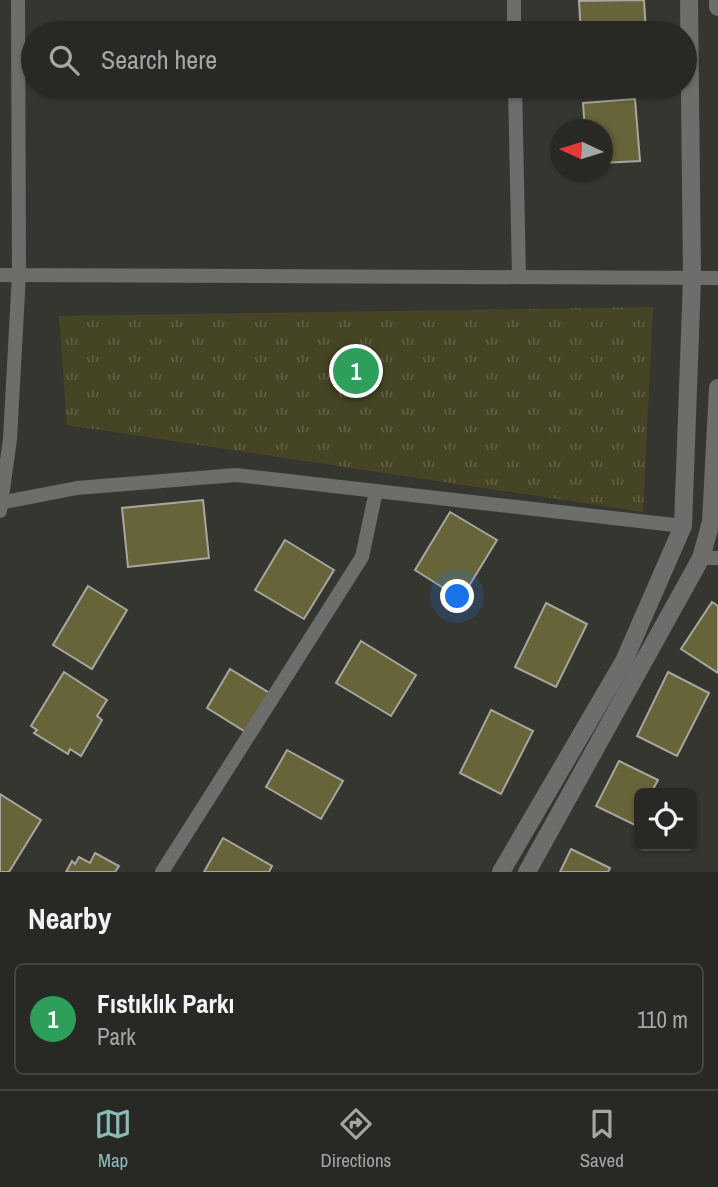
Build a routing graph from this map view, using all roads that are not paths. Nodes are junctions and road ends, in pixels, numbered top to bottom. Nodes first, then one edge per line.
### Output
1 (18, 0) edge
2 (513, 0) edge
3 (689, 0) edge
4 (718, 0) edge
5 (718, 7) edge
6 (514, 21) edge
7 (689, 21) edge
8 (515, 98) edge
9 (690, 98) edge
10 (19, 274) junction
11 (0, 275) edge
12 (519, 277) junction
13 (718, 278) edge
14 (692, 279) junction
15 (718, 388) edge
16 (376, 491) junction
17 (1, 506) edge
18 (683, 526) junction
19 (710, 558) edge
20 (162, 872) edge
21 (501, 872) edge
22 (527, 872) edge

1 - 10 street
2 - 6 street
3 - 7 street
4 - 5 street
8 - 12 street
9 - 14 street
10 - 11 street
10 - 12 street
10 - 17 street
12 - 14 street
13 - 14 street
14 - 18 street
15 - 19 street
16 - 17 street
16 - 18 street
16 - 20 street
18 - 21 street
19 - 22 street

